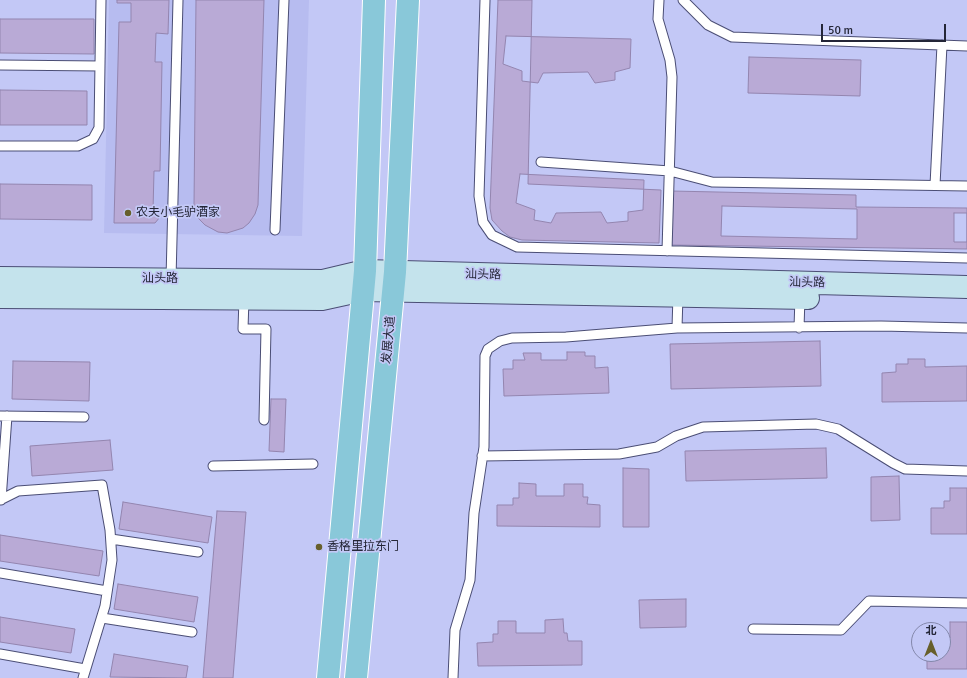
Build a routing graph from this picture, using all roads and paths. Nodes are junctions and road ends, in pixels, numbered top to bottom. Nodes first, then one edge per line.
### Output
1 (101, 0) edge
2 (178, 0) edge
3 (284, 0) edge
4 (374, 0) edge
5 (408, 0) edge
6 (486, 0) edge
7 (659, 0) edge
8 (683, 0) edge
9 (942, 45) junction
10 (967, 46) edge
11 (0, 65) edge
12 (100, 66) junction
13 (0, 146) edge
14 (541, 162) dead end
15 (670, 171) junction
16 (935, 186) junction
17 (967, 186) edge
18 (275, 230) dead end
19 (667, 251) junction
20 (967, 258) edge
21 (0, 278) edge
22 (171, 280) junction
23 (364, 280) junction
24 (395, 281) junction
25 (967, 287) edge
26 (678, 288) junction
27 (800, 290) junction
28 (0, 298) edge
29 (244, 298) junction
30 (967, 301) edge
31 (677, 328) junction
32 (799, 328) junction
33 (967, 328) edge
34 (3, 416) edge
35 (84, 417) dead end
36 (264, 420) dead end
37 (482, 456) junction
38 (313, 464) dead end
39 (213, 466) dead end
40 (967, 471) edge
41 (0, 500) edge
42 (111, 539) junction
43 (198, 552) dead end
44 (0, 573) edge
45 (107, 591) junction
46 (967, 603) edge
47 (102, 618) junction
48 (753, 630) dead end
49 (192, 632) dead end
50 (0, 654) edge
51 (84, 674) edge
52 (328, 678) edge
53 (356, 678) edge
54 (453, 678) edge

1 - 12 lane
2 - 22 lane
3 - 18 lane
4 - 23 main road
5 - 24 main road, 发展大道
6 - 19 lane
7 - 15 lane
8 - 9 lane
9 - 10 lane
9 - 16 lane
11 - 12 lane
12 - 13 lane
14 - 15 lane
15 - 16 lane
15 - 19 lane
16 - 17 lane
19 - 20 lane
21 - 22 street, 汕头路
22 - 23 street, 汕头路
23 - 24 street, 汕头路
23 - 29 street, 汕头路
23 - 52 main road
24 - 26 street, 汕头路
24 - 53 main road, 发展大道
25 - 27 street, 汕头路
26 - 27 street, 汕头路
26 - 31 lane
27 - 30 street, 汕头路
27 - 32 lane
28 - 29 street, 汕头路
29 - 36 lane
31 - 32 lane
31 - 37 lane
32 - 33 lane
34 - 35 lane
34 - 41 lane
37 - 40 lane
37 - 54 lane
38 - 39 lane
41 - 42 lane
42 - 43 lane
42 - 45 lane
44 - 45 lane
45 - 47 lane
46 - 48 lane
47 - 49 lane
47 - 51 lane
50 - 51 lane

